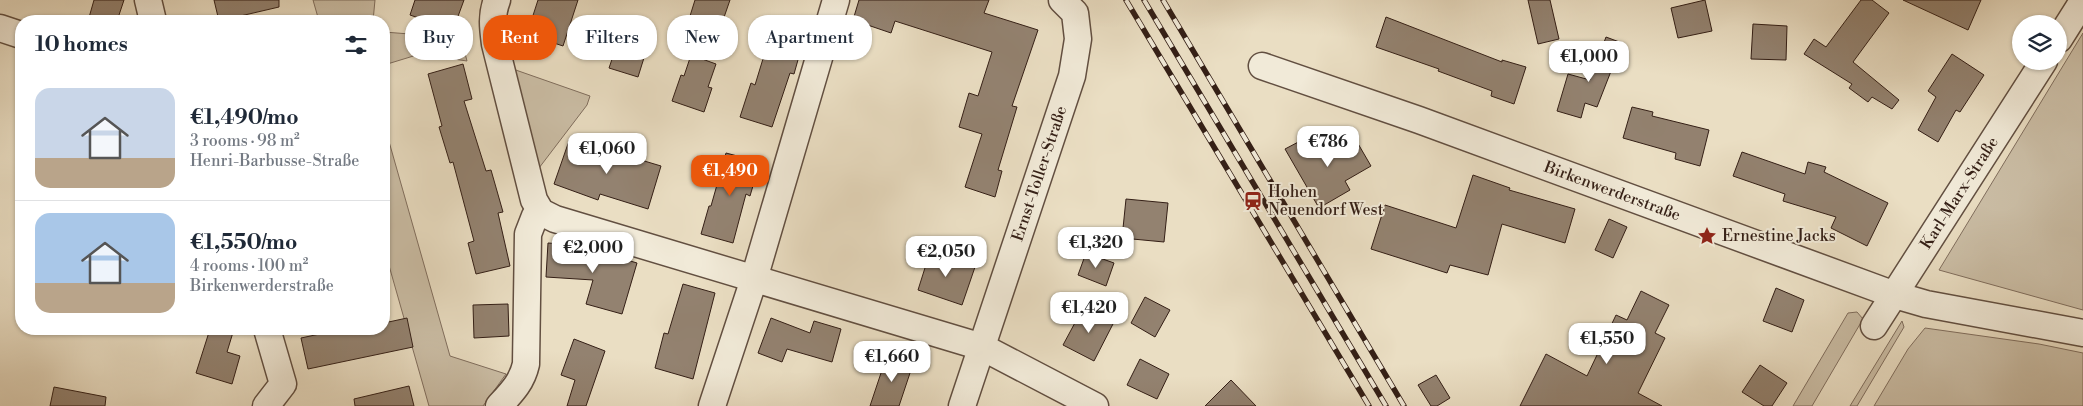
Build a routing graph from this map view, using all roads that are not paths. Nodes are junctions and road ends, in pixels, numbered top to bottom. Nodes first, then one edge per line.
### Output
1 (148, 0) edge
2 (497, 0) edge
3 (836, 0) edge
4 (1062, 0) edge
5 (2083, 1) edge
6 (152, 15) edge
7 (2067, 26) edge
8 (0, 28) edge
9 (15, 32) edge
10 (1262, 66) dead end
11 (2038, 70) edge
12 (541, 212) junction
13 (754, 279) junction
14 (1895, 295) junction
15 (1874, 326) dead end
16 (2083, 333) edge
17 (269, 335) edge
18 (982, 347) junction
19 (266, 406) edge
20 (499, 406) edge
21 (712, 406) edge
22 (962, 406) edge
23 (1095, 406) edge

1 - 6 street
2 - 12 street
3 - 13 street
4 - 18 street, Ernst-Toller-Straße
5 - 7 street
8 - 9 street
10 - 14 street, Birkenwerderstraße
11 - 14 street, Karl-Marx-Straße
12 - 13 street
12 - 20 street
13 - 18 street
13 - 21 street
14 - 15 street, Karl-Marx-Straße
14 - 16 street, Birkenwerderstraße
17 - 19 street
18 - 22 street, Ernst-Toller-Straße
18 - 23 street

